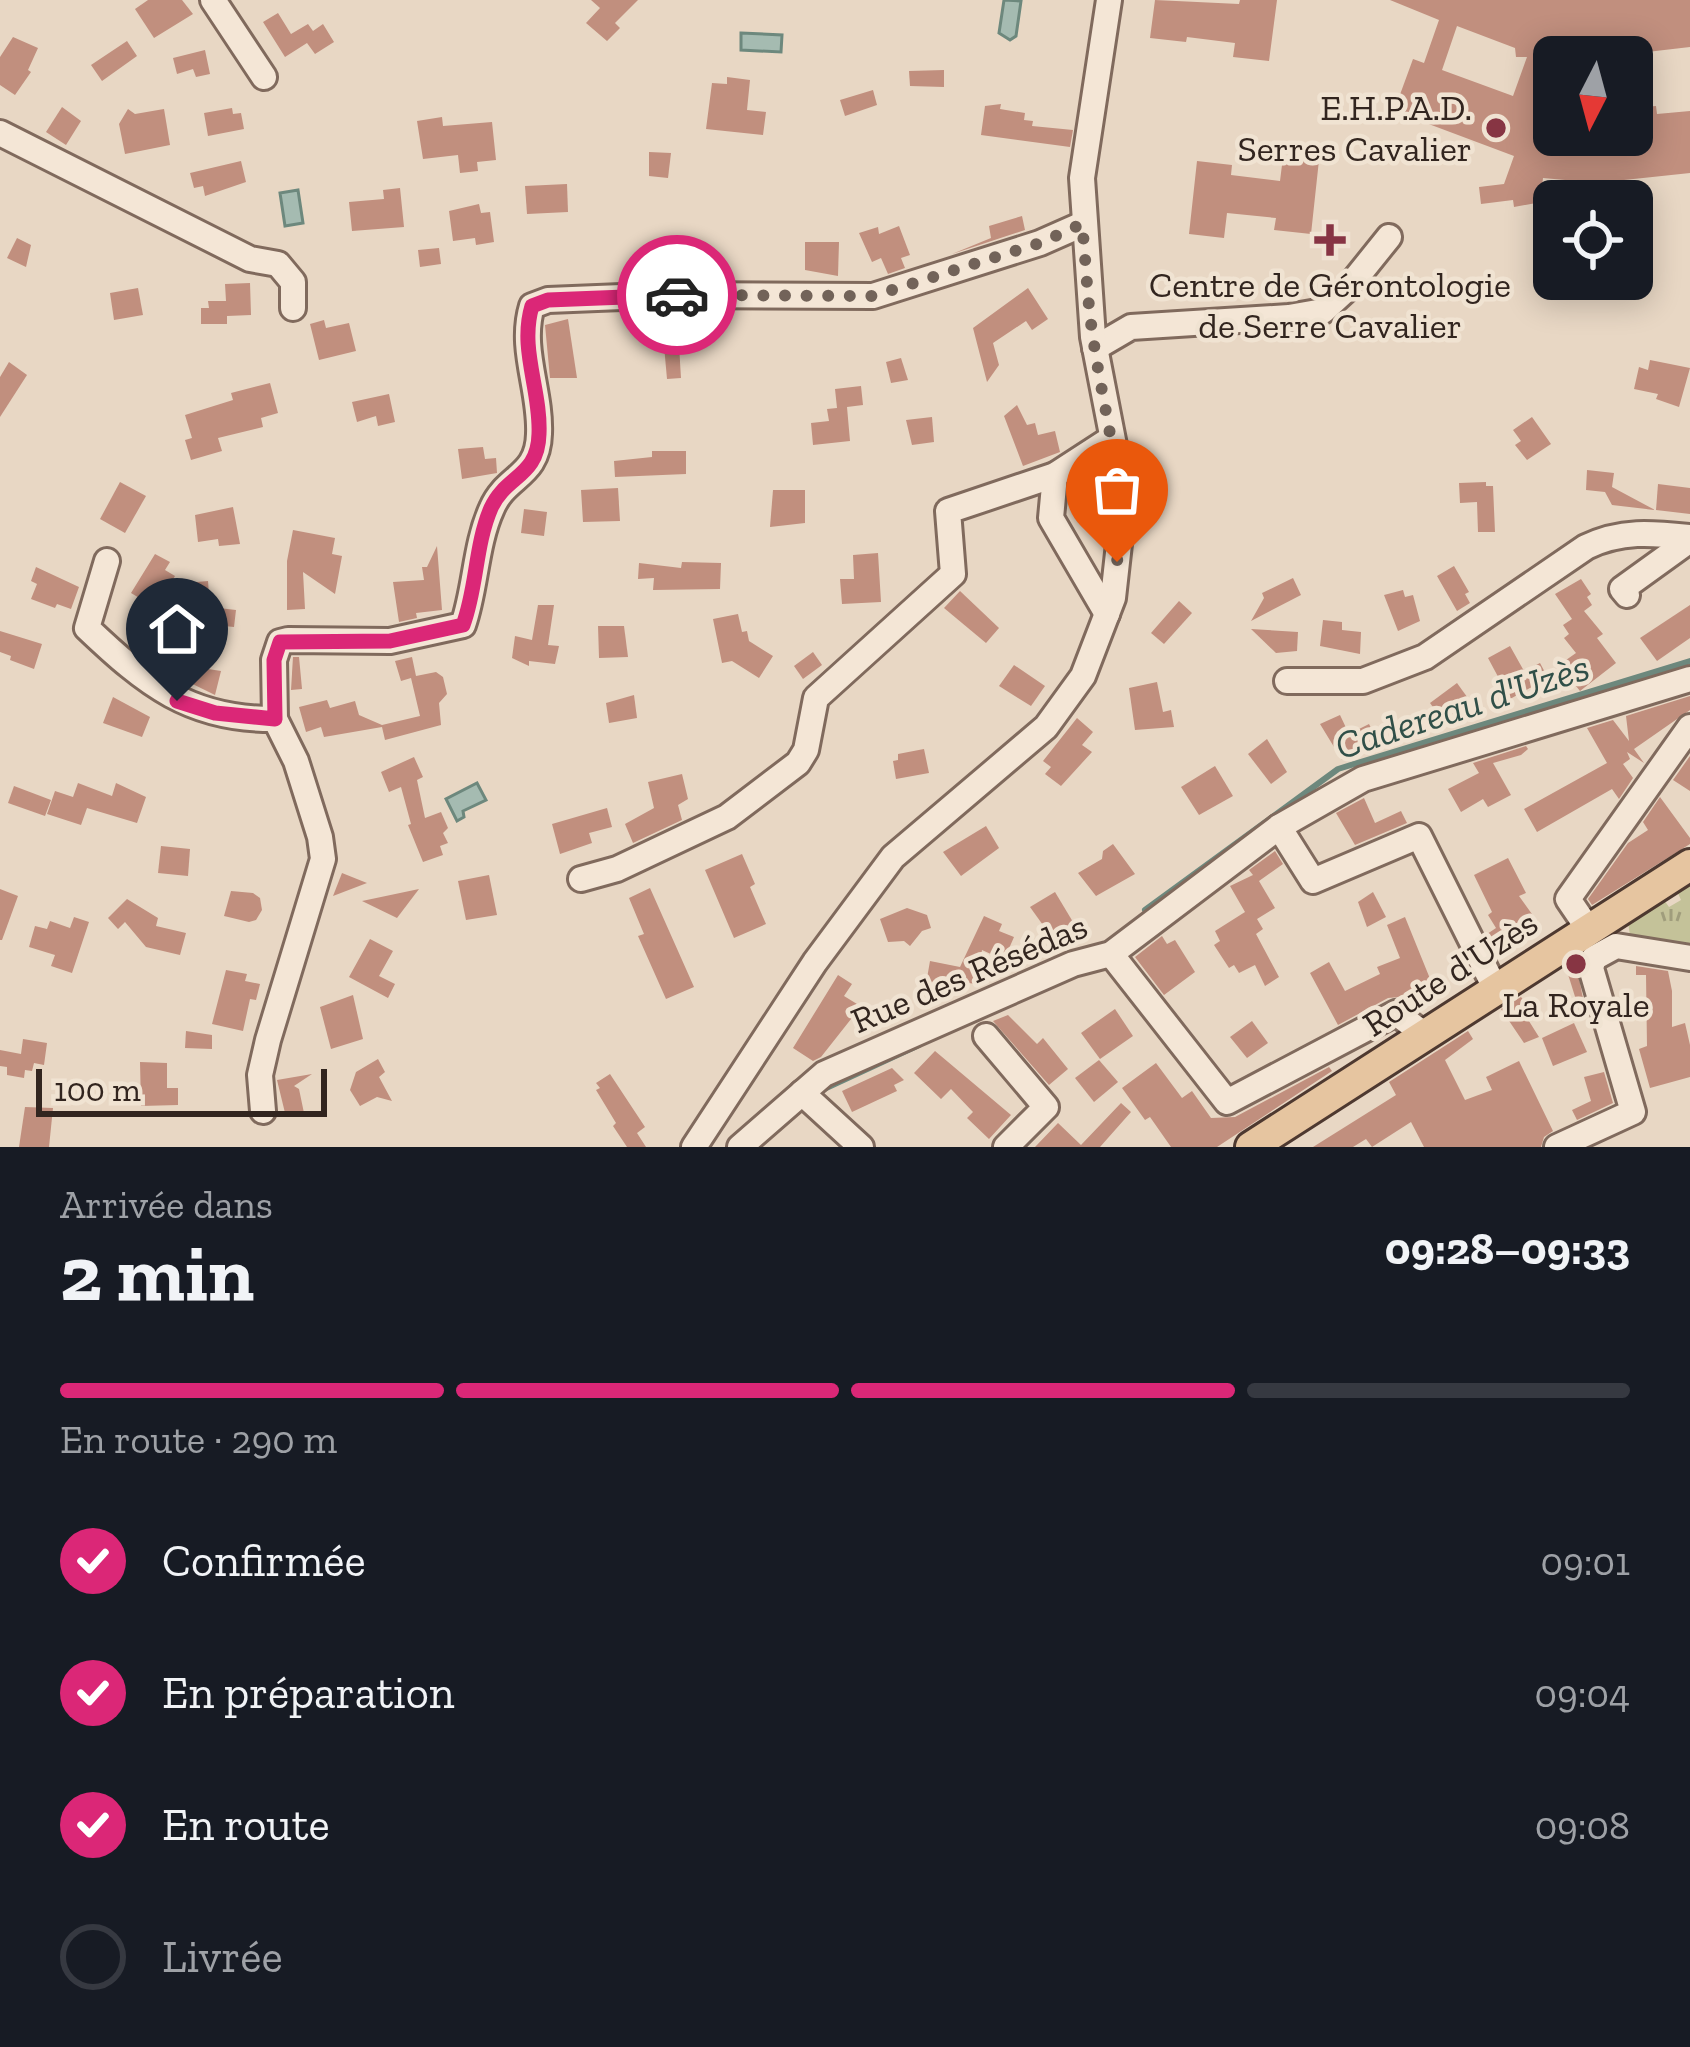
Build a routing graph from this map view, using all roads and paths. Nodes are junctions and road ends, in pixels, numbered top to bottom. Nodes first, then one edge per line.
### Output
1 (215, 0) edge
2 (1109, 0) edge
3 (264, 77) dead end
4 (0, 133) edge
5 (1082, 224) junction
6 (1389, 237) dead end
7 (292, 308) dead end
8 (1095, 348) junction
9 (1112, 438) junction
10 (1055, 475) junction
11 (1690, 538) edge
12 (107, 561) dead end
13 (1627, 595) dead end
14 (1107, 614) junction
15 (1690, 680) edge
16 (1287, 681) dead end
17 (275, 719) junction
18 (1690, 727) edge
19 (1279, 827) junction
20 (1690, 865) edge
21 (581, 879) dead end
22 (1596, 939) junction
23 (1111, 954) junction
24 (1690, 958) edge
25 (1495, 988) junction
26 (1426, 1035) junction
27 (986, 1036) dead end
28 (1641, 1091) dead end
29 (802, 1094) junction
30 (263, 1111) dead end
31 (694, 1147) edge
32 (740, 1147) edge
33 (861, 1147) edge
34 (1006, 1147) edge
35 (1251, 1147) edge
36 (1557, 1147) edge

1 - 3 street
2 - 5 street
4 - 7 street
5 - 8 street
5 - 17 street
6 - 8 street
8 - 9 street
9 - 10 street
9 - 14 street
10 - 14 street
10 - 21 street
11 - 13 street
11 - 16 street
12 - 17 street
14 - 31 street
15 - 19 street, Rue des Résédas
17 - 30 street
18 - 22 street
19 - 23 street, Rue des Résédas
19 - 25 street
20 - 22 main road, Route d'Uzès
22 - 24 street
22 - 25 main road, Route d'Uzès
22 - 28 street
22 - 36 street
23 - 26 street
23 - 29 street, Rue des Résédas
25 - 26 main road, Route d'Uzès
26 - 35 main road, Route d'Uzès
27 - 34 street
29 - 32 street, Rue des Résédas
29 - 33 street

